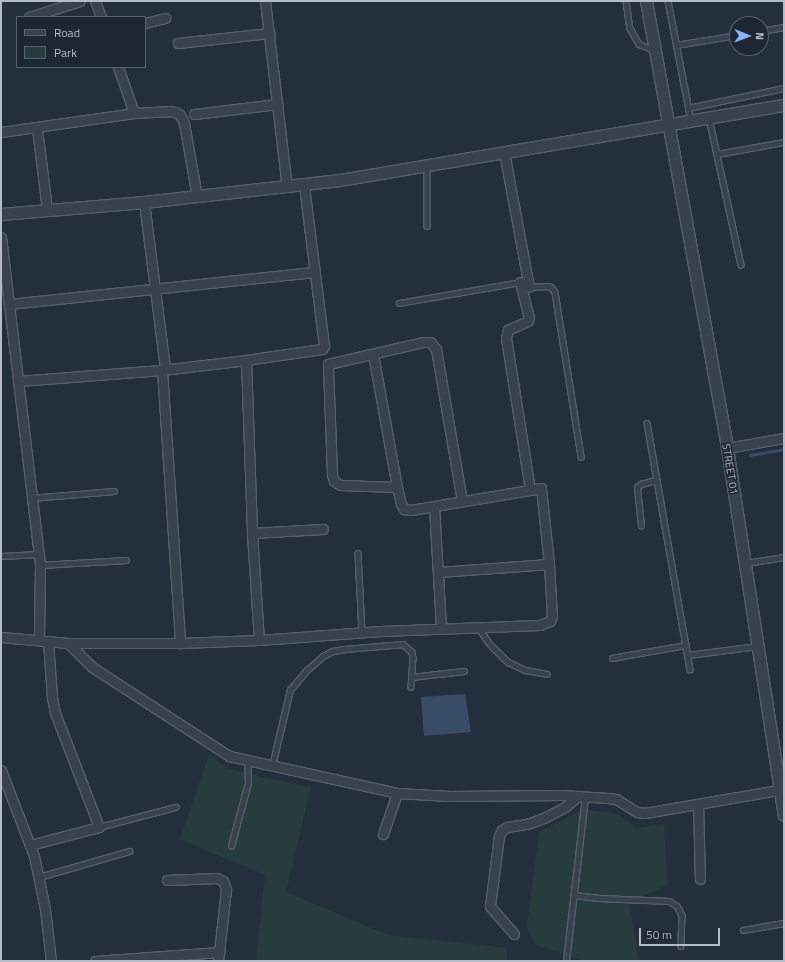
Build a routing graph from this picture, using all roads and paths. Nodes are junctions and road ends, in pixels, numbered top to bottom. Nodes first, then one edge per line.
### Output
1 (80, 1) edge
2 (95, 1) edge
3 (265, 1) edge
4 (626, 1) edge
5 (646, 1) edge
6 (668, 1) edge
7 (32, 16) edge
8 (101, 16) edge
9 (165, 18) dead end
10 (146, 23) edge
11 (784, 27) edge
12 (769, 30) edge
13 (269, 33) junction
14 (729, 36) edge
15 (178, 43) dead end
16 (676, 45) junction
17 (654, 50) junction
18 (118, 68) edge
19 (784, 88) edge
20 (277, 104) junction
21 (784, 105) edge
22 (688, 108) junction
23 (134, 113) junction
24 (194, 114) dead end
25 (709, 117) junction
26 (691, 120) junction
27 (667, 124) junction
28 (37, 128) junction
29 (1, 132) edge
30 (784, 142) edge
31 (504, 152) junction
32 (717, 154) junction
33 (426, 167) junction
34 (304, 185) junction
35 (287, 187) junction
36 (197, 197) junction
37 (144, 202) junction
38 (47, 210) junction
39 (1, 214) edge
40 (427, 226) dead end
41 (1, 237) edge
42 (741, 265) dead end
43 (314, 272) junction
44 (526, 283) junction
45 (155, 288) junction
46 (399, 303) dead end
47 (9, 304) junction
48 (373, 354) junction
49 (246, 360) junction
50 (163, 370) junction
51 (18, 381) junction
52 (647, 423) dead end
53 (784, 438) edge
54 (727, 448) junction
55 (581, 457) dead end
56 (656, 480) junction
57 (397, 487) junction
58 (530, 490) junction
59 (114, 491) dead end
60 (31, 498) junction
61 (462, 501) junction
62 (434, 506) junction
63 (641, 526) dead end
64 (323, 529) dead end
65 (252, 533) junction
66 (358, 553) dead end
67 (39, 554) junction
68 (1, 556) edge
69 (784, 557) edge
70 (126, 560) dead end
71 (744, 563) junction
72 (549, 564) junction
73 (40, 565) junction
74 (438, 572) junction
75 (478, 627) junction
76 (441, 628) junction
77 (362, 632) junction
78 (1, 637) edge
79 (44, 640) junction
80 (259, 640) junction
81 (68, 643) junction
82 (180, 643) junction
83 (686, 645) junction
84 (757, 646) junction
85 (688, 655) junction
86 (612, 658) dead end
87 (690, 669) dead end
88 (464, 671) dead end
89 (547, 674) dead end
90 (411, 678) junction
91 (411, 687) dead end
92 (247, 760) junction
93 (272, 766) junction
94 (1, 770) edge
95 (782, 789) edge
96 (397, 793) junction
97 (582, 796) junction
98 (698, 804) junction
99 (175, 807) dead end
100 (784, 815) edge
101 (99, 827) junction
102 (383, 834) dead end
103 (30, 844) junction
104 (231, 846) dead end
105 (129, 851) dead end
106 (39, 877) junction
107 (700, 879) dead end
108 (167, 880) dead end
109 (574, 895) junction
110 (784, 923) edge
111 (743, 930) dead end
112 (514, 934) dead end
113 (681, 946) dead end
114 (219, 956) edge
115 (51, 961) edge
116 (95, 961) edge
117 (566, 961) edge

1 - 7 street
2 - 8 street
3 - 13 street
4 - 17 lane
5 - 17 street, STREET 01
6 - 16 lane
9 - 10 street
11 - 12 lane
13 - 15 street
13 - 20 street
14 - 16 lane
16 - 22 lane
17 - 27 street, STREET 01
18 - 23 street
19 - 22 lane
20 - 24 street
20 - 35 street
21 - 25 street
22 - 26 lane
23 - 28 street
23 - 36 street
25 - 26 street
25 - 32 lane
26 - 27 street
27 - 31 street
27 - 54 street, STREET 01
28 - 29 street
28 - 38 street
30 - 32 lane
31 - 33 street
31 - 44 street
32 - 42 lane
33 - 34 street
33 - 40 lane
34 - 35 street
34 - 43 street
35 - 36 street
36 - 37 street
37 - 38 street
37 - 45 street
38 - 39 street
41 - 47 street
43 - 45 street
43 - 49 street
44 - 46 lane
44 - 55 lane
44 - 58 street
45 - 47 street
45 - 50 street
47 - 51 street
48 - 57 street
48 - 57 street
48 - 61 street
49 - 50 street
49 - 65 street
50 - 51 street
50 - 82 street
51 - 60 street
52 - 56 lane
53 - 54 street
54 - 71 street, STREET 01
56 - 63 lane
56 - 83 lane
57 - 62 street
58 - 61 street
58 - 72 street
59 - 60 lane
60 - 67 street
61 - 62 street
62 - 74 street
64 - 65 street
65 - 80 street
66 - 77 lane
67 - 68 lane
67 - 73 street
69 - 71 lane
70 - 73 lane
71 - 84 street, STREET 01
72 - 74 street
72 - 75 street
73 - 79 street
74 - 76 street
75 - 76 street
75 - 89 lane
76 - 77 street
77 - 80 street
78 - 79 street
79 - 81 street
79 - 101 street
80 - 82 street
81 - 82 street
81 - 92 street
83 - 85 lane
83 - 86 lane
84 - 85 lane
84 - 95 street, STREET 01
85 - 87 lane
88 - 90 lane
90 - 91 lane
90 - 93 lane
92 - 93 street
92 - 104 lane
93 - 96 street
94 - 103 street
95 - 98 street
95 - 100 street, STREET 01
96 - 97 street
96 - 102 street
97 - 98 street
97 - 109 lane
97 - 112 street
98 - 107 street
99 - 101 lane
101 - 103 street
103 - 106 street
105 - 106 lane
106 - 115 street
108 - 114 street
109 - 113 lane
109 - 117 lane
110 - 111 lane
114 - 116 street

